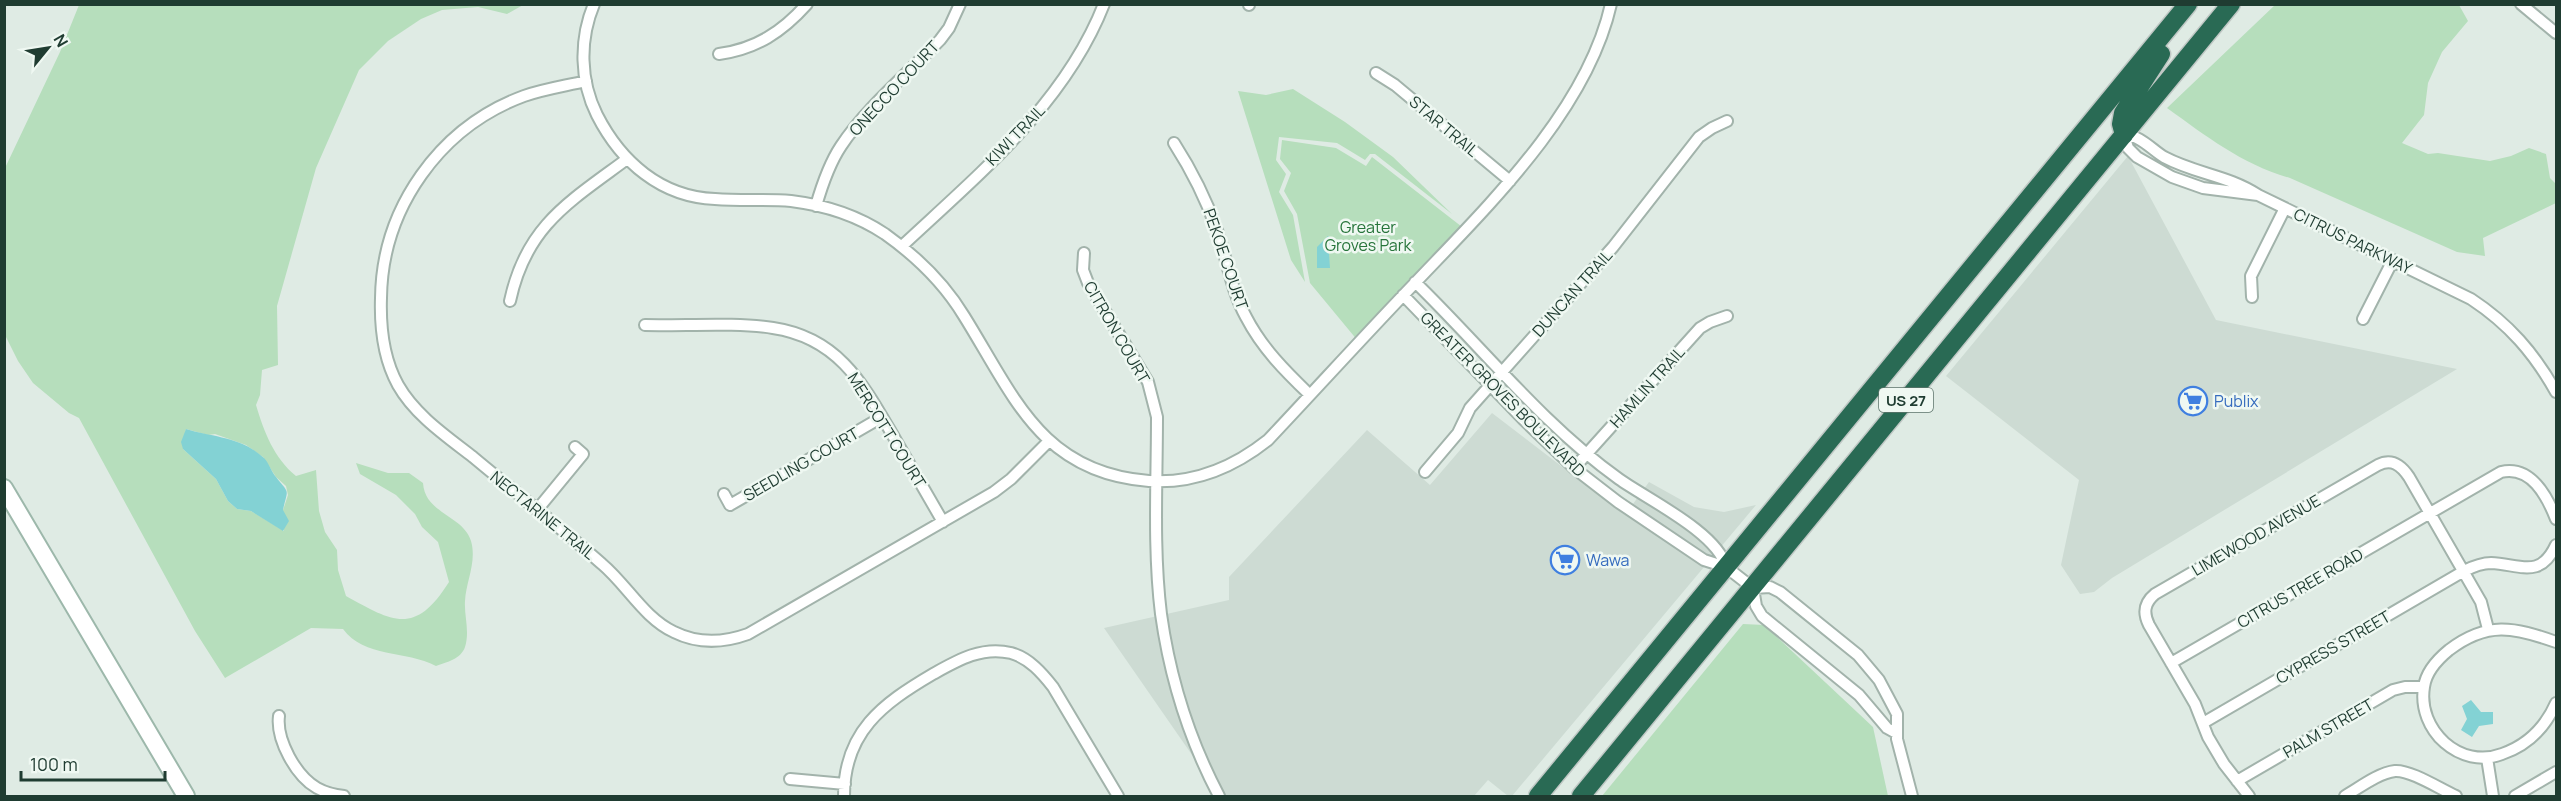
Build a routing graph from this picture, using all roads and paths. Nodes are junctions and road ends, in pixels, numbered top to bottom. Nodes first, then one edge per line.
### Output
1 (594, 4) edge
2 (807, 4) edge
3 (960, 4) edge
4 (1104, 4) edge
5 (1611, 4) edge
6 (2188, 4) edge
7 (2202, 4) edge
8 (2231, 4) edge
9 (2521, 4) edge
10 (2556, 33) edge
11 (719, 54) dead end
12 (1376, 73) dead end
13 (586, 81) junction
14 (1727, 121) dead end
15 (2124, 135) junction
16 (1174, 143) dead end
17 (627, 159) junction
18 (2205, 173) junction
19 (1510, 181) junction
20 (2203, 188) junction
21 (2258, 195) junction
22 (816, 206) junction
23 (2285, 208) junction
24 (902, 246) junction
25 (1084, 253) dead end
26 (2393, 260) junction
27 (1415, 282) junction
28 (1403, 295) junction
29 (2252, 297) dead end
30 (510, 301) dead end
31 (1727, 316) dead end
32 (2363, 319) dead end
33 (645, 325) dead end
34 (1502, 371) junction
35 (1490, 385) junction
36 (2556, 392) edge
37 (1310, 395) junction
38 (882, 417) junction
39 (1048, 441) junction
40 (575, 447) dead end
41 (1587, 454) junction
42 (1574, 468) junction
43 (1425, 472) dead end
44 (1157, 482) junction
45 (4, 488) edge
46 (724, 494) dead end
47 (537, 510) junction
48 (2430, 513) junction
49 (2556, 519) edge
50 (943, 522) junction
51 (2556, 545) edge
52 (1726, 567) junction
53 (2464, 571) junction
54 (1753, 588) junction
55 (2488, 629) junction
56 (2556, 642) edge
57 (2171, 663) junction
58 (2424, 687) junction
59 (2556, 703) edge
60 (279, 716) dead end
61 (2203, 723) junction
62 (1896, 733) junction
63 (2487, 758) junction
64 (2556, 772) edge
65 (790, 779) dead end
66 (2237, 781) junction
67 (844, 784) junction
68 (186, 796) edge
69 (344, 796) edge
70 (844, 796) edge
71 (1118, 796) edge
72 (1219, 796) edge
73 (1538, 796) edge
74 (1581, 796) edge
75 (1912, 796) edge
76 (2249, 796) edge
77 (2345, 796) edge
78 (2456, 796) edge
79 (2493, 796) edge
80 (2515, 796) edge

1 - 13 street
2 - 11 street
3 - 22 street, ONECCO COURT
4 - 24 street, KIWI TRAIL
5 - 19 street
6 - 52 highway, US 27
7 - 15 highway
8 - 15 highway, US 27
9 - 10 street
12 - 19 street, STAR TRAIL
13 - 17 street
13 - 47 street, NECTARINE TRAIL
14 - 34 street, DUNCAN TRAIL
15 - 18 street
15 - 20 street, CITRUS PARKWAY
15 - 54 highway, US 27
16 - 37 street, PEKOE COURT
17 - 22 street
17 - 30 street
18 - 20 street
18 - 21 street
19 - 27 street
20 - 21 street, CITRUS PARKWAY
21 - 23 street, CITRUS PARKWAY
22 - 24 street
23 - 26 street, CITRUS PARKWAY
23 - 29 street
24 - 39 street
25 - 44 street, CITRON COURT
26 - 32 street
26 - 36 street, CITRUS PARKWAY
27 - 28 street
27 - 34 street, GREATER GROVES BOULEVARD
28 - 35 street, GREATER GROVES BOULEVARD
28 - 37 street
31 - 41 street, HAMLIN TRAIL
33 - 38 street, MERCOTT COURT
34 - 35 street, DUNCAN TRAIL
34 - 41 street, GREATER GROVES BOULEVARD
35 - 42 street, GREATER GROVES BOULEVARD
35 - 43 street, DUNCAN TRAIL
37 - 44 street
38 - 46 street, SEEDLING COURT
38 - 50 street, MERCOTT COURT
39 - 44 street
39 - 50 street, NECTARINE TRAIL
40 - 47 street
41 - 42 street, HAMLIN TRAIL
41 - 52 street, GREATER GROVES BOULEVARD
42 - 52 street, GREATER GROVES BOULEVARD
44 - 72 street, CITRON COURT
45 - 68 main road
47 - 50 street, NECTARINE TRAIL
48 - 49 street, CITRUS TREE ROAD
48 - 53 street, LIMEWOOD AVENUE
48 - 57 street, CITRUS TREE ROAD
48 - 57 street, LIMEWOOD AVENUE
51 - 53 street, CYPRESS STREET
52 - 54 street, GREATER GROVES BOULEVARD
52 - 73 highway, US 27
53 - 55 street, LIMEWOOD AVENUE
53 - 61 street, CYPRESS STREET
54 - 62 street
54 - 62 street
54 - 74 highway, US 27
55 - 56 street
55 - 58 street
57 - 61 street, LIMEWOOD AVENUE
58 - 63 street
58 - 66 street, PALM STREET
59 - 63 street
60 - 69 street
61 - 66 street, LIMEWOOD AVENUE
62 - 75 street
63 - 79 street
64 - 80 street
65 - 67 street
66 - 76 street, LIMEWOOD AVENUE
67 - 70 street
67 - 71 street
77 - 78 street

